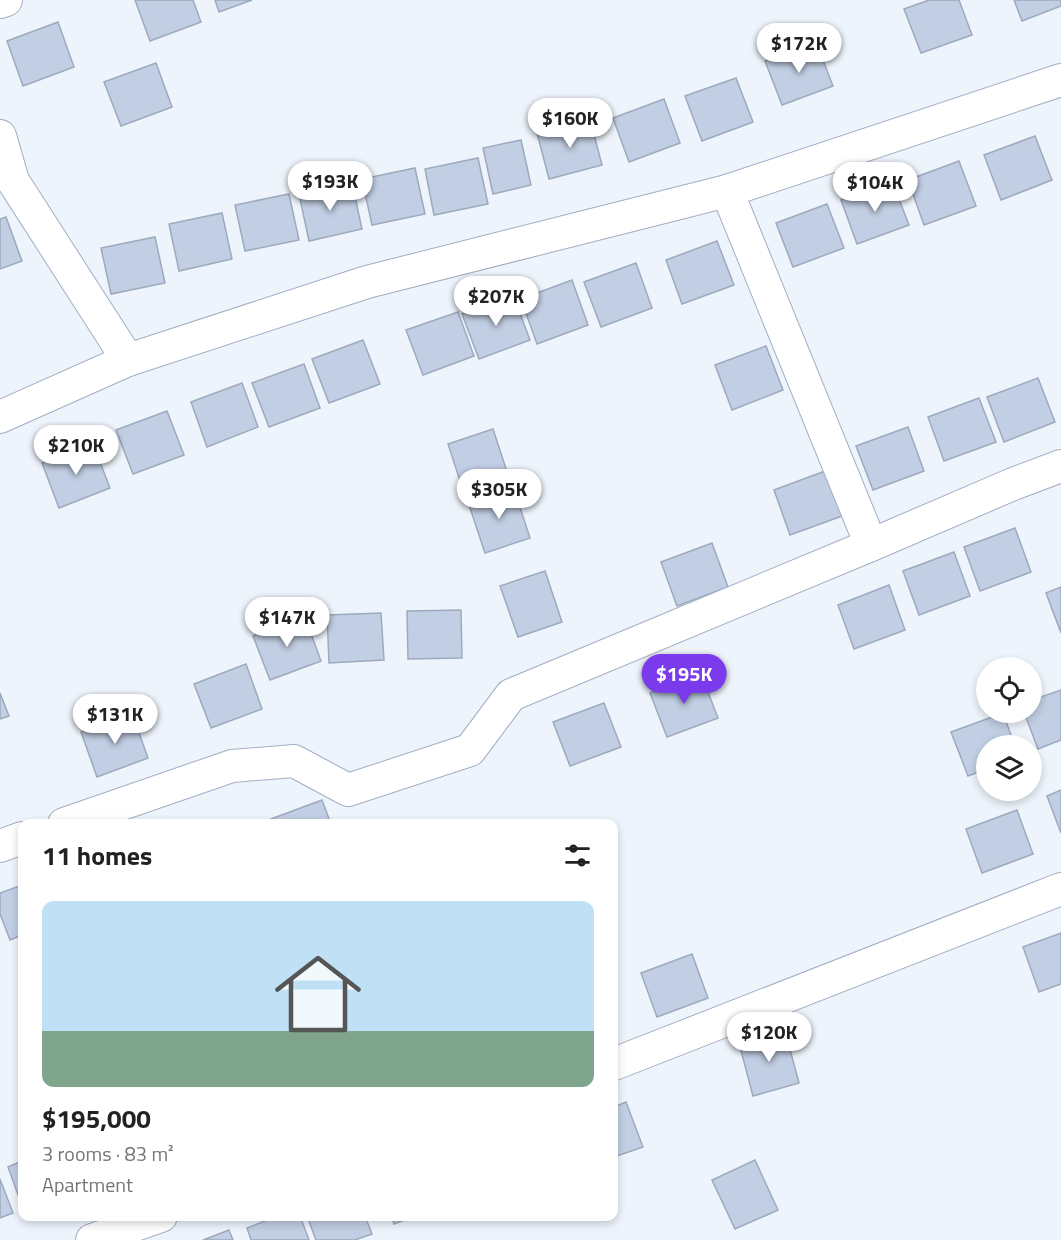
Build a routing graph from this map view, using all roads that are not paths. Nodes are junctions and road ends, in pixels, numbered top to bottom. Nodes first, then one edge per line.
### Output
1 (6, 0) edge
2 (0, 2) edge
3 (1061, 80) edge
4 (0, 136) edge
5 (6, 183) edge
6 (727, 191) junction
7 (128, 360) junction
8 (0, 417) edge
9 (1061, 466) edge
10 (871, 545) junction
11 (78, 819) edge
12 (18, 839) edge
13 (0, 846) edge
14 (1061, 889) edge
15 (618, 1062) edge
16 (147, 1221) edge
17 (92, 1240) edge

1 - 2 street
3 - 6 street
4 - 5 street
5 - 7 street
6 - 7 street
6 - 10 street
7 - 8 street
9 - 10 street
10 - 11 street
12 - 13 street
14 - 15 street
16 - 17 street

